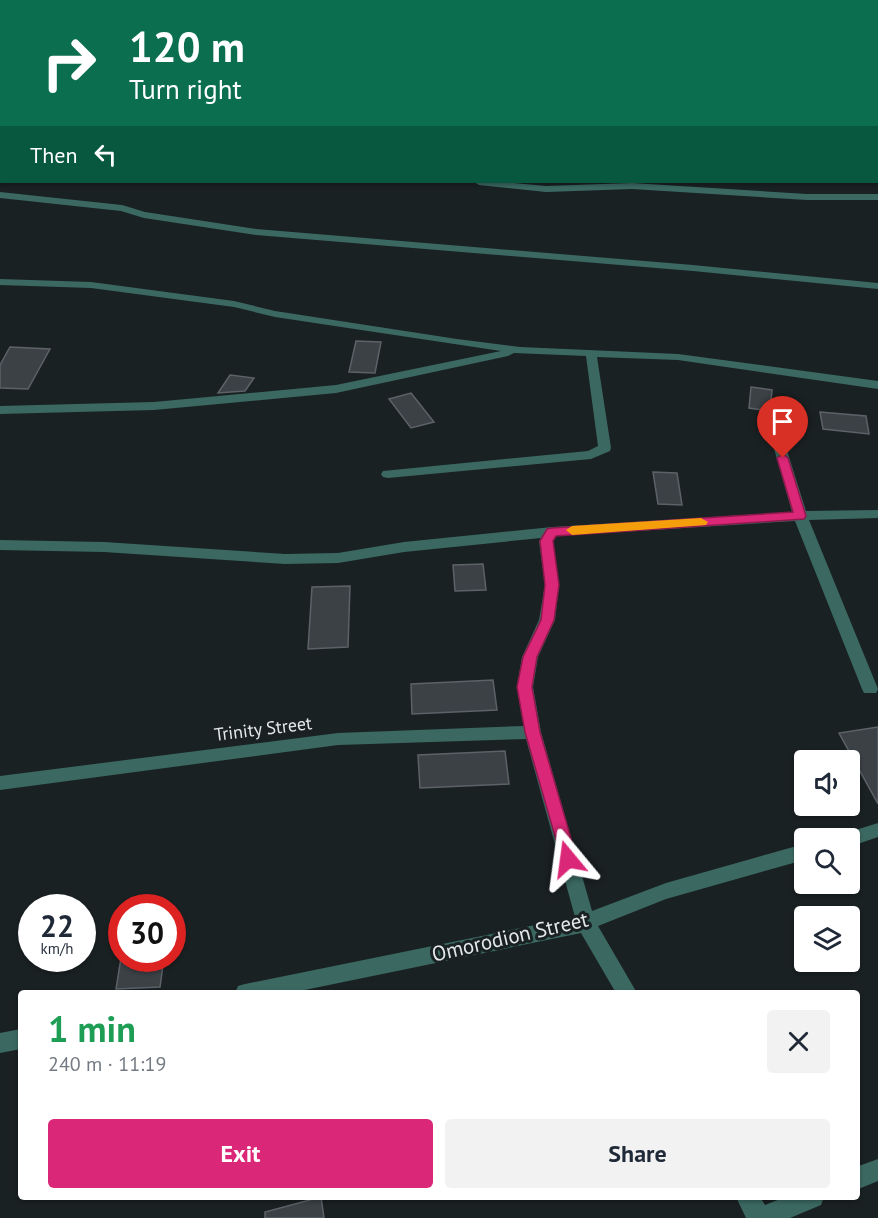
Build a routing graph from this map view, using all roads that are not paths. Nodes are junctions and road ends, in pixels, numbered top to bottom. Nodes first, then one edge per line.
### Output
1 (489, 183) edge
2 (0, 195) edge
3 (878, 197) edge
4 (0, 282) edge
5 (878, 286) edge
6 (520, 350) junction
7 (591, 353) junction
8 (878, 386) edge
9 (0, 410) edge
10 (777, 438) dead end
11 (388, 474) dead end
12 (878, 514) edge
13 (800, 516) junction
14 (552, 532) junction
15 (0, 545) edge
16 (870, 689) dead end
17 (533, 732) junction
18 (0, 783) edge
19 (878, 830) edge
20 (860, 836) edge
21 (794, 855) edge
22 (586, 923) junction
23 (260, 990) edge
24 (625, 990) edge
25 (18, 1040) edge
26 (0, 1043) edge
27 (878, 1170) edge
28 (860, 1177) edge
29 (749, 1200) edge
30 (805, 1200) edge
31 (760, 1218) edge

1 - 3 street
2 - 5 street
4 - 6 street
6 - 7 street
6 - 9 street
7 - 8 street
7 - 11 street
10 - 13 street
12 - 13 street
13 - 14 street
13 - 16 street
14 - 15 street
14 - 17 street
17 - 18 street, Trinity Street
17 - 22 street
19 - 20 street
21 - 22 street, Omorodion Street
22 - 23 street, Omorodion Street
22 - 24 street
25 - 26 street
27 - 28 street
29 - 31 street
30 - 31 street

